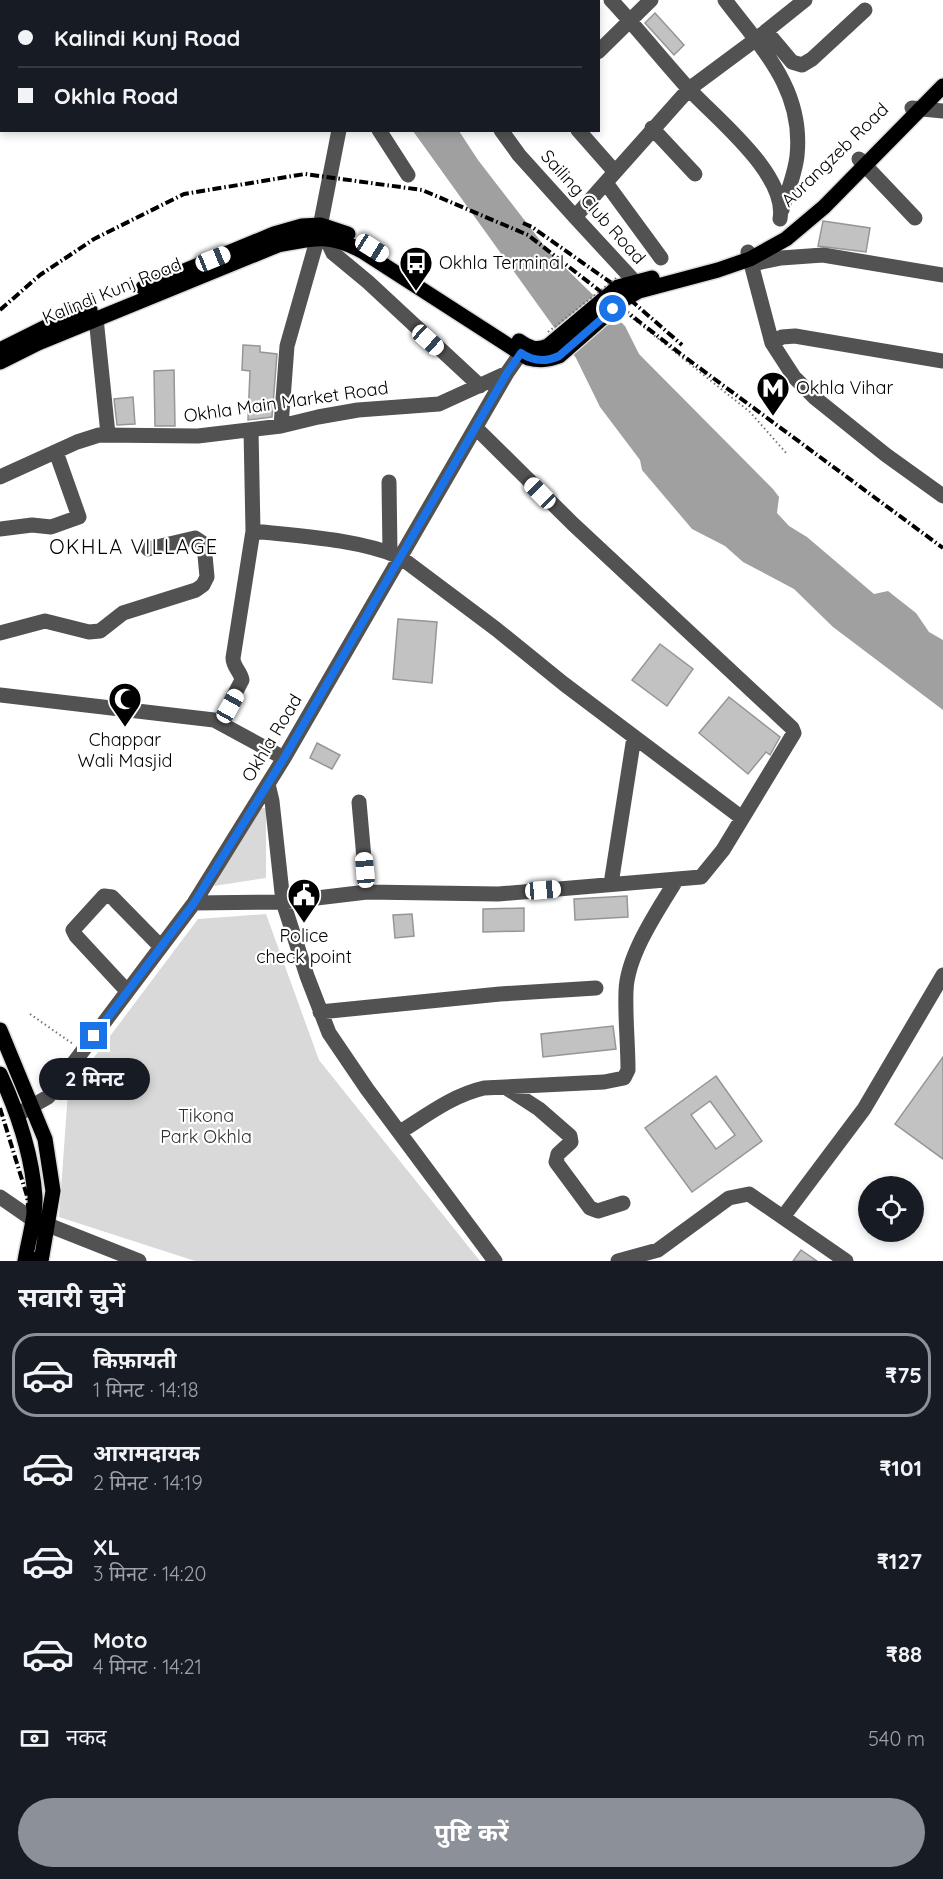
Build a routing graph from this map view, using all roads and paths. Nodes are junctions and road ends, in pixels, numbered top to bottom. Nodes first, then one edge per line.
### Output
1 (611, 0) edge
2 (651, 0) edge
3 (725, 0) edge
4 (805, 0) edge
5 (865, 10) dead end
6 (630, 21) junction
7 (761, 35) junction
8 (600, 50) edge
9 (943, 76) edge
10 (943, 86) edge
11 (688, 88) junction
12 (915, 109) junction
13 (943, 111) edge
14 (652, 128) junction
15 (339, 132) edge
16 (380, 132) edge
17 (502, 132) edge
18 (579, 132) edge
19 (862, 162) junction
20 (695, 174) dead end
21 (408, 175) dead end
22 (610, 178) junction
23 (575, 217) junction
24 (915, 218) dead end
25 (322, 233) junction
26 (661, 258) dead end
27 (750, 258) junction
28 (690, 273) junction
29 (943, 275) edge
30 (616, 278) dead end
31 (635, 282) junction
32 (611, 304) junction
33 (96, 318) junction
34 (772, 343) junction
35 (553, 344) junction
36 (0, 350) edge
37 (521, 353) junction
38 (943, 361) edge
39 (0, 362) edge
40 (507, 373) junction
41 (480, 386) junction
42 (281, 426) junction
43 (476, 428) junction
44 (251, 430) junction
45 (108, 434) junction
46 (56, 452) junction
47 (787, 454) dead end
48 (0, 477) edge
49 (389, 482) dead end
50 (943, 496) edge
51 (0, 529) edge
52 (253, 531) junction
53 (148, 549) dead end
54 (395, 555) junction
55 (0, 633) edge
56 (0, 695) edge
57 (220, 722) junction
58 (634, 737) junction
59 (284, 758) junction
60 (268, 784) junction
61 (359, 802) dead end
62 (742, 818) junction
63 (677, 879) junction
64 (611, 884) junction
65 (367, 892) junction
66 (283, 902) junction
67 (194, 903) junction
68 (161, 947) junction
69 (943, 975) edge
70 (596, 988) dead end
71 (127, 991) junction
72 (320, 1012) junction
73 (30, 1014) dead end
74 (0, 1030) edge
75 (83, 1050) junction
76 (0, 1074) edge
77 (505, 1087) junction
78 (25, 1111) junction
79 (400, 1132) junction
80 (0, 1197) edge
81 (623, 1203) dead end
82 (783, 1218) junction
83 (32, 1219) junction
84 (48, 1225) junction
85 (25, 1261) edge
86 (42, 1261) edge
87 (139, 1261) edge
88 (495, 1261) edge
89 (618, 1261) edge
90 (846, 1261) edge

1 - 6 street
2 - 6 street
3 - 7 street
4 - 7 street
5 - 7 street
6 - 8 street
6 - 11 street
7 - 11 street
7 - 11 street
9 - 12 main road, Aurangzeb Road
10 - 12 main road, Aurangzeb Road
11 - 14 street
12 - 13 street
12 - 19 main road, Aurangzeb Road
14 - 20 street
14 - 22 street
15 - 25 street
16 - 21 street
17 - 23 street, Sailing Club Road
18 - 22 street
19 - 24 street
19 - 27 main road, Aurangzeb Road
22 - 23 street
22 - 26 street
23 - 31 street, Sailing Club Road
25 - 33 main road, Kalindi Kunj Road
25 - 35 main road, Kalindi Kunj Road
25 - 36 main road, Kalindi Kunj Road
25 - 37 main road, Kalindi Kunj Road
25 - 41 street
25 - 42 street
27 - 28 main road
27 - 29 street
27 - 34 street
28 - 31 main road
28 - 32 main road
30 - 35 path, bridge
31 - 32 main road
32 - 35 main road
32 - 47 path
33 - 39 main road, Kalindi Kunj Road
33 - 45 street
34 - 38 street
34 - 50 street
35 - 37 main road, Kalindi Kunj Road
37 - 40 street, Okhla Road
40 - 41 street, Okhla Main Market Road
40 - 43 street, Okhla Road
41 - 42 street, Okhla Main Market Road
42 - 44 street, Okhla Main Market Road
43 - 54 street, Okhla Road
43 - 62 street
44 - 45 street, Okhla Main Market Road
44 - 52 street
45 - 46 street, Okhla Main Market Road
46 - 48 street, Okhla Main Market Road
46 - 51 street
49 - 54 street
52 - 54 street
52 - 57 street
53 - 55 street
54 - 58 street
54 - 59 street, Okhla Road
56 - 57 street
57 - 59 street
58 - 62 street
58 - 64 street
59 - 60 street, Okhla Road
60 - 66 street
60 - 67 street, Okhla Road
61 - 65 street
62 - 63 street
63 - 64 street
63 - 77 street
64 - 65 street
65 - 66 street
66 - 67 street
66 - 72 street
67 - 68 street, Okhla Road
68 - 71 street, Okhla Road
68 - 71 street
69 - 82 street
70 - 72 street
71 - 75 street, Okhla Road
72 - 79 street
73 - 75 path
74 - 78 main road
75 - 78 street, Okhla Road
76 - 78 main road
77 - 79 street
77 - 81 street
78 - 83 main road
78 - 84 main road
79 - 88 street
80 - 83 street
82 - 89 street
82 - 90 street
83 - 85 main road
84 - 86 main road
84 - 87 street

